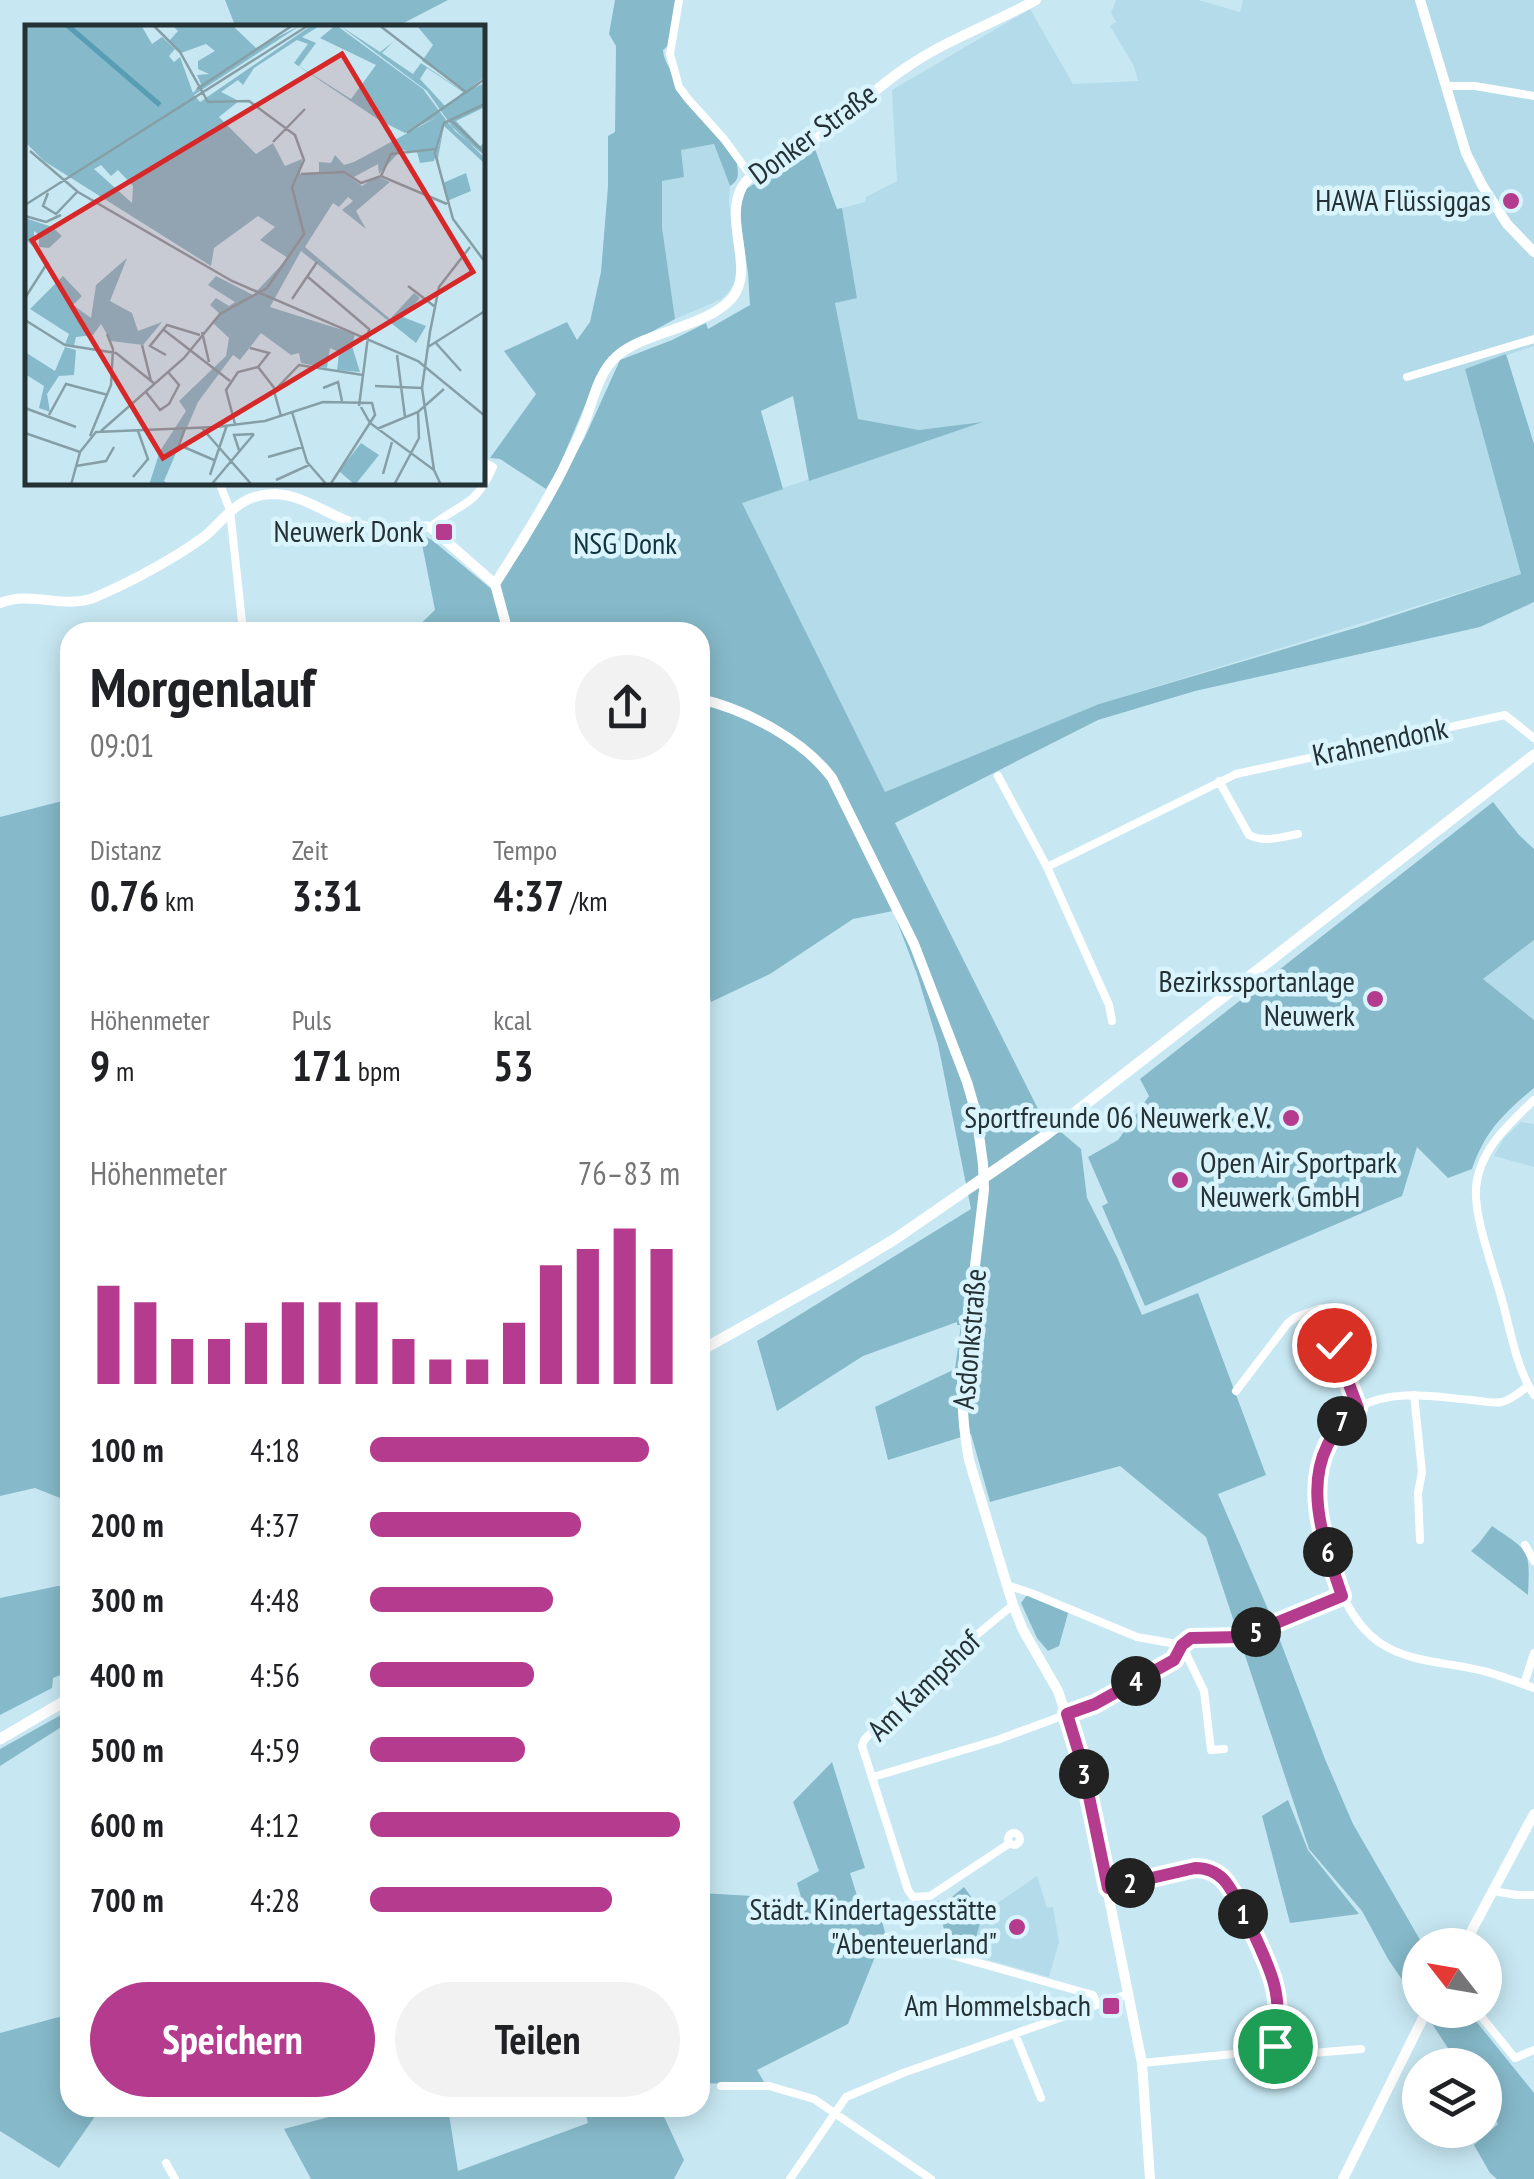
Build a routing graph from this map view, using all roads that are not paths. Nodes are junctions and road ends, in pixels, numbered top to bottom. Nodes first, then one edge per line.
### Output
1 (679, 0) edge
2 (1036, 0) edge
3 (1420, 0) edge
4 (1447, 86) junction
5 (1534, 96) edge
6 (751, 176) junction
7 (1534, 252) edge
8 (1534, 339) edge
9 (1408, 377) dead end
10 (485, 462) edge
11 (220, 485) edge
12 (485, 485) edge
13 (485, 485) edge
14 (230, 510) junction
15 (430, 526) junction
16 (496, 584) junction
17 (0, 602) edge
18 (242, 622) edge
19 (506, 622) edge
20 (710, 701) edge
21 (1534, 738) edge
22 (1534, 755) edge
23 (998, 776) dead end
24 (1219, 781) junction
25 (1298, 834) dead end
26 (1047, 867) junction
27 (1112, 1022) dead end
28 (1534, 1100) edge
29 (710, 1345) edge
30 (1528, 1386) junction
31 (1236, 1391) dead end
32 (1414, 1394) junction
33 (1534, 1395) edge
34 (1358, 1408) junction
35 (1420, 1540) dead end
36 (1524, 1546) dead end
37 (1534, 1561) edge
38 (1006, 1585) junction
39 (1342, 1596) junction
40 (1013, 1605) junction
41 (1182, 1645) junction
42 (1534, 1653) edge
43 (1524, 1684) junction
44 (1534, 1688) edge
45 (60, 1701) edge
46 (60, 1703) edge
47 (1067, 1714) junction
48 (0, 1731) edge
49 (0, 1739) edge
50 (1224, 1749) dead end
51 (873, 1777) junction
52 (1534, 1814) edge
53 (1010, 1844) dead end
54 (1108, 1888) junction
55 (1493, 1891) junction
56 (1534, 1895) edge
57 (1473, 1928) edge
58 (887, 1937) dead end
59 (1128, 1994) junction
60 (1098, 2004) junction
61 (1418, 2028) edge
62 (1490, 2028) edge
63 (1015, 2034) junction
64 (1275, 2046) junction
65 (1361, 2049) dead end
66 (1534, 2050) edge
67 (1142, 2063) junction
68 (720, 2086) dead end
69 (1041, 2098) dead end
70 (834, 2112) junction
71 (166, 2164) dead end
72 (175, 2179) edge
73 (790, 2179) edge
74 (930, 2179) edge
75 (1150, 2179) edge
76 (1343, 2179) edge

1 - 6 street
2 - 6 street, Donker Straße
3 - 4 street
4 - 5 street
4 - 7 street
6 - 16 street, Donker Straße
8 - 9 street
10 - 13 street
11 - 14 street
12 - 15 street
14 - 15 street
14 - 17 street
14 - 18 street
15 - 16 street
16 - 19 street
20 - 38 street, Asdonkstraße
21 - 24 street, Krahnendonk
22 - 29 main road
23 - 26 street
24 - 25 street
24 - 26 street, Krahnendonk
26 - 27 street
28 - 30 street
30 - 32 street
30 - 33 street
31 - 34 street
32 - 34 street
32 - 35 street
34 - 39 street
36 - 37 street
38 - 40 street, Asdonkstraße
38 - 41 street
39 - 41 street
39 - 43 street
40 - 47 street, Asdonkstraße
40 - 51 street, Am Kampshof
41 - 47 street
41 - 50 street
42 - 43 street
43 - 44 street
45 - 48 main road
46 - 49 main road
47 - 51 street
47 - 54 street, Asdonkstraße
51 - 53 street, Am Kampshof
52 - 55 street
54 - 59 street, Asdonkstraße
54 - 64 street
55 - 56 street
55 - 57 street
58 - 60 street
59 - 60 street
59 - 67 street, Asdonkstraße
60 - 63 street
61 - 76 street
62 - 66 street
63 - 69 street
63 - 70 street
64 - 65 street
64 - 67 street
67 - 75 street, Asdonkstraße
68 - 70 street
70 - 73 street
70 - 74 street
71 - 72 street

